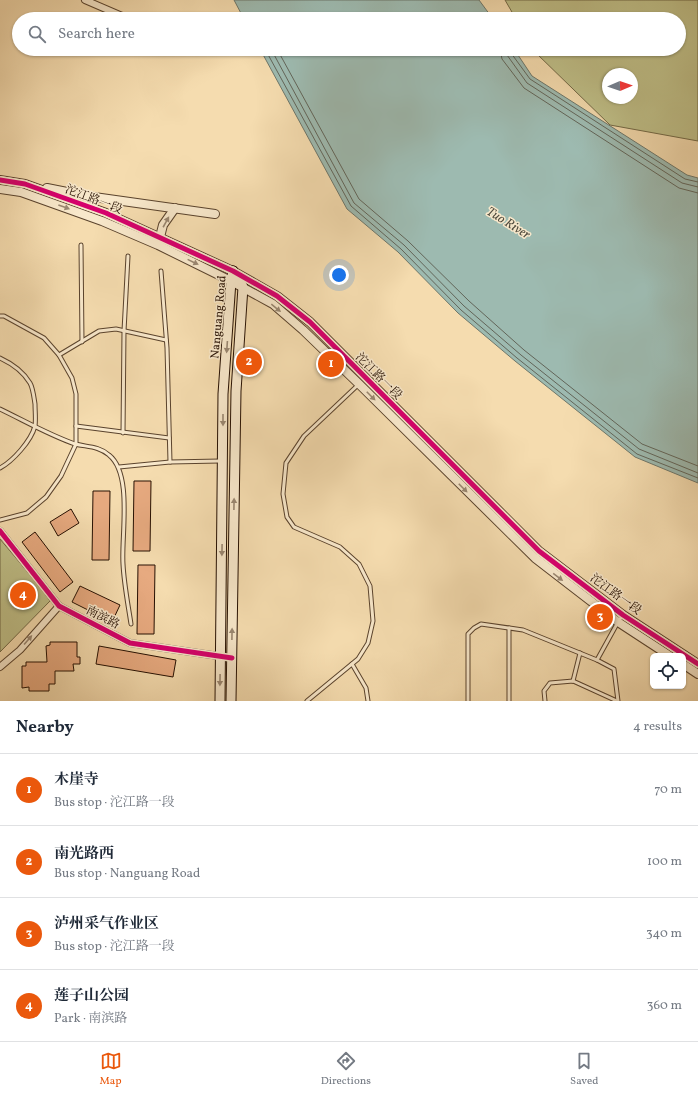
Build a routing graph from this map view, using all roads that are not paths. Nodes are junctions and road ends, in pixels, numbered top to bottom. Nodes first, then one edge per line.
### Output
1 (85, 0) edge
2 (113, 12) edge
3 (0, 180) edge
4 (25, 184) junction
5 (0, 189) edge
6 (21, 192) junction
7 (58, 196) junction
8 (175, 208) junction
9 (215, 214) dead end
10 (160, 238) junction
11 (81, 245) dead end
12 (128, 256) dead end
13 (161, 271) dead end
14 (233, 271) junction
15 (231, 280) junction
16 (243, 287) junction
17 (0, 316) edge
18 (124, 331) junction
19 (166, 340) junction
20 (82, 342) junction
21 (59, 355) junction
22 (0, 358) edge
23 (368, 379) junction
24 (359, 384) junction
25 (0, 409) edge
26 (35, 426) junction
27 (76, 426) junction
28 (123, 433) junction
29 (169, 438) junction
30 (76, 444) junction
31 (223, 461) junction
32 (170, 462) junction
33 (118, 467) junction
34 (0, 468) edge
35 (0, 520) edge
36 (0, 531) edge
37 (59, 606) junction
38 (623, 615) junction
39 (618, 622) junction
40 (130, 624) dead end
41 (509, 628) junction
42 (580, 653) junction
43 (665, 653) edge
44 (221, 657) junction
45 (232, 658) junction
46 (597, 660) junction
47 (352, 664) junction
48 (698, 664) edge
49 (686, 666) edge
50 (0, 667) edge
51 (698, 674) edge
52 (574, 681) junction
53 (220, 701) edge
54 (231, 701) edge
55 (307, 701) edge
56 (368, 701) edge
57 (468, 701) edge
58 (509, 701) edge
59 (545, 701) edge
60 (618, 701) edge

1 - 2 street
3 - 4 street, 沱江路一段
4 - 7 street, 沱江路一段
4 - 8 street
5 - 6 street, 沱江路一段
6 - 7 street
6 -> 15 street, 沱江路一段
7 - 10 street, 沱江路一段
8 - 9 street
10 -> 8 street
10 - 14 street, 沱江路一段
11 - 20 lane
12 - 18 lane
13 - 19 lane
14 - 15 main road, Nanguang Road
14 - 16 main road, Nanguang Road
14 - 23 street, 沱江路一段
15 - 16 street, 沱江路一段
15 -> 31 main road, Nanguang Road
16 -> 24 street, 沱江路一段
45 -> 16 main road, Nanguang Road
17 - 21 lane
18 - 19 lane
18 - 20 lane
18 - 28 lane
19 - 29 lane
20 - 21 lane
21 - 27 lane
22 - 26 lane
23 - 24 lane
23 - 38 street, 沱江路一段
24 -> 39 street, 沱江路一段
24 - 47 lane
25 - 26 lane
26 - 30 lane
26 - 34 lane
27 - 28 lane
27 - 30 lane
28 - 29 lane
29 - 32 lane
30 - 33 lane
30 - 35 lane
31 - 32 lane
31 -> 44 main road, Nanguang Road
32 - 33 lane
33 - 40 lane
36 - 37 street, 南滨路
37 - 44 street, 南滨路
50 -> 37 street
38 - 39 lane
38 - 48 street, 沱江路一段
39 - 43 street, 沱江路一段
39 - 46 lane
41 - 42 lane
41 - 57 lane
41 - 58 lane
42 - 46 lane
42 - 52 lane
44 - 45 street, 南滨路
44 -> 53 main road, Nanguang Road
45 - 54 main road, Nanguang Road
46 - 60 lane
47 - 55 lane
47 - 56 lane
49 - 51 street
52 - 59 lane
52 - 60 lane

